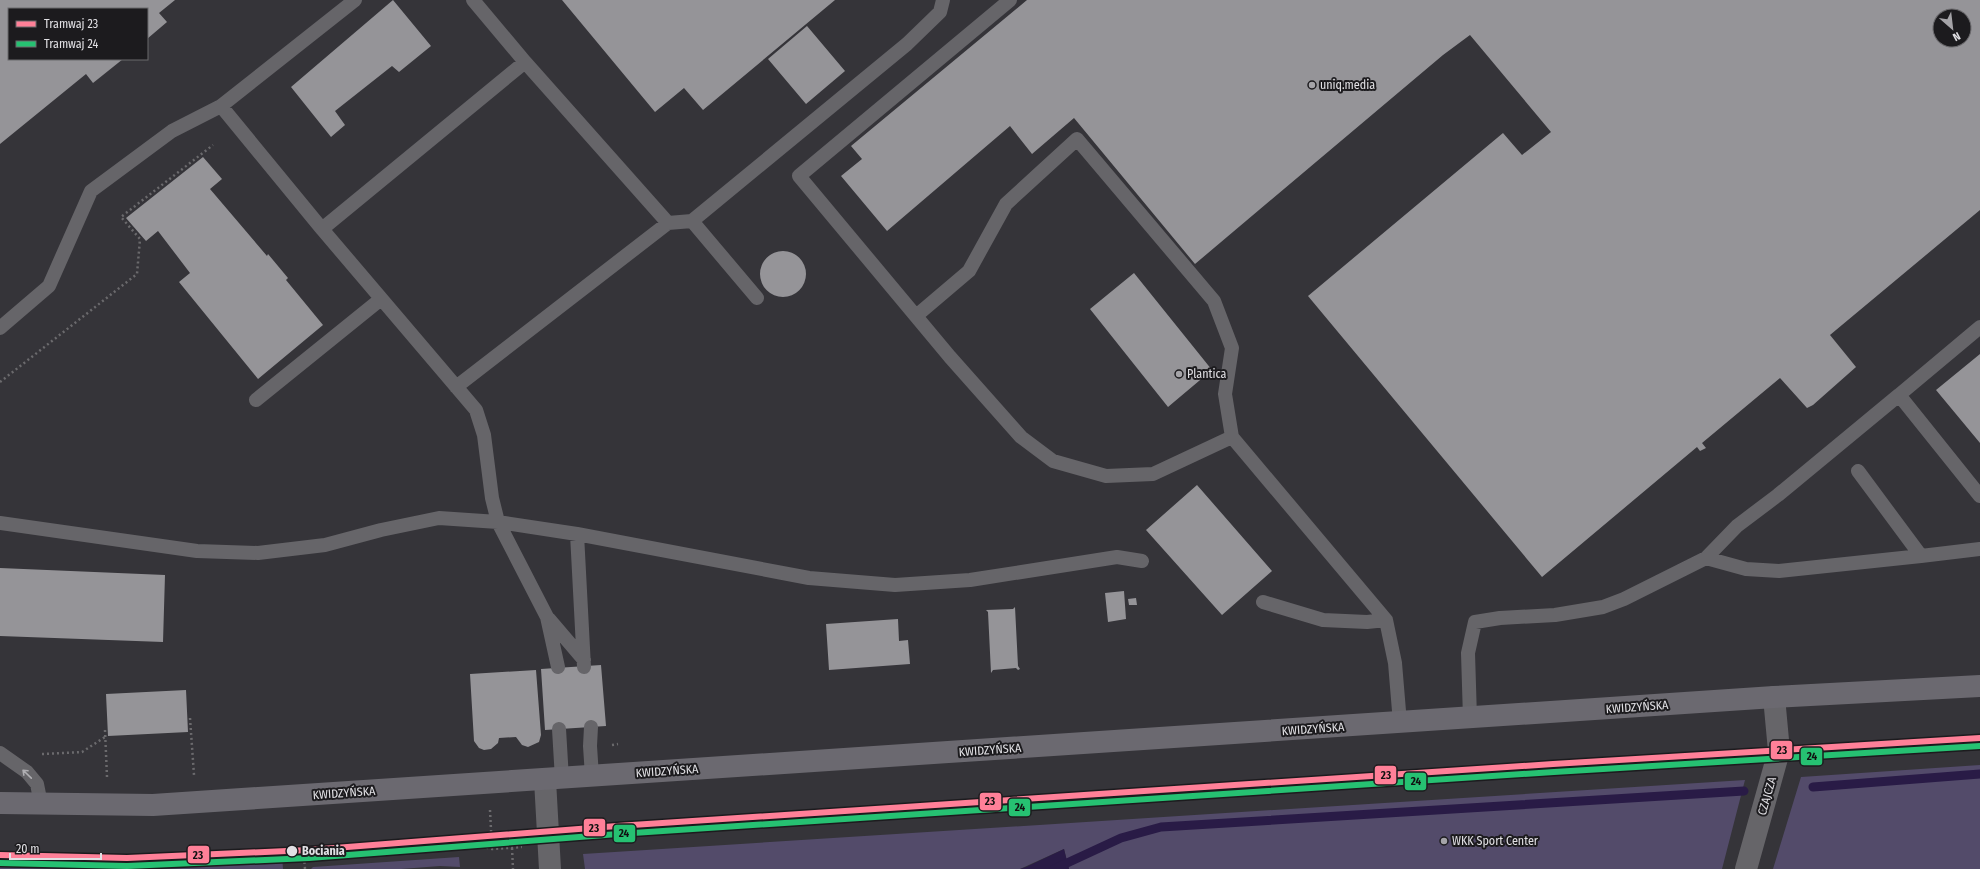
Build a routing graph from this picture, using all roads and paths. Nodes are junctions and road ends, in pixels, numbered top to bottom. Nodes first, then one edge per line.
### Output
1 (355, 0) edge
2 (473, 0) edge
3 (942, 0) edge
4 (1010, 0) edge
5 (525, 62) junction
6 (221, 106) junction
7 (212, 145) dead end
8 (692, 221) junction
9 (668, 222) junction
10 (322, 229) junction
11 (756, 298) dead end
12 (380, 299) junction
13 (916, 316) junction
14 (1980, 327) edge
15 (0, 328) edge
16 (0, 382) edge
17 (456, 387) junction
18 (1899, 395) junction
19 (256, 400) dead end
20 (1232, 437) junction
21 (1858, 471) dead end
22 (1980, 496) edge
23 (498, 522) junction
24 (0, 523) edge
25 (577, 534) junction
26 (1980, 548) edge
27 (1920, 556) junction
28 (1706, 558) junction
29 (1142, 561) dead end
30 (1263, 602) dead end
31 (547, 617) junction
32 (1386, 620) junction
33 (558, 668) dead end
34 (1980, 686) edge
35 (1774, 697) junction
36 (190, 718) dead end
37 (1470, 718) junction
38 (1400, 723) junction
39 (591, 727) dead end
40 (105, 730) dead end
41 (559, 730) dead end
42 (105, 737) junction
43 (0, 753) edge
44 (15, 764) junction
45 (592, 776) junction
46 (553, 779) junction
47 (194, 781) dead end
48 (108, 785) dead end
49 (0, 803) edge
50 (41, 804) junction
51 (490, 810) dead end
52 (548, 845) junction
53 (512, 848) junction
54 (492, 849) junction
55 (304, 857) junction
56 (282, 859) dead end
57 (305, 869) edge
58 (513, 869) edge
59 (550, 869) edge
60 (1746, 869) edge

1 - 6 lane
2 - 5 lane
3 - 8 lane
4 - 13 lane
5 - 9 lane
5 - 10 lane
6 - 10 lane
6 - 15 lane
7 - 16 path
8 - 9 lane
8 - 11 lane
9 - 17 lane
10 - 12 lane
12 - 17 lane
12 - 19 lane
13 - 20 lane
13 - 20 lane
14 - 18 lane
17 - 23 lane
18 - 22 lane
18 - 28 lane
20 - 32 lane
21 - 27 lane
23 - 24 lane
23 - 25 lane
23 - 31 lane
25 - 29 lane
25 - 31 lane
26 - 27 lane
27 - 28 lane
28 - 37 lane
30 - 32 lane
31 - 33 lane
32 - 38 lane
34 - 35 street, KWIDZYŃSKA
35 - 37 street, KWIDZYŃSKA
35 - 60 street, CZAJCZA
36 - 47 path
37 - 38 street, KWIDZYŃSKA
38 - 45 street, KWIDZYŃSKA
39 - 45 lane
40 - 42 path
41 - 46 lane
42 - 44 path
42 - 48 path
43 - 44 lane
50 -> 44 lane
45 - 46 street, KWIDZYŃSKA
46 - 50 street, KWIDZYŃSKA
46 - 52 street
49 - 50 street, KWIDZYŃSKA
51 - 54 path
52 - 53 path
52 - 59 street
53 - 54 path
53 - 58 path
54 - 55 path
55 - 56 path
55 - 57 path

